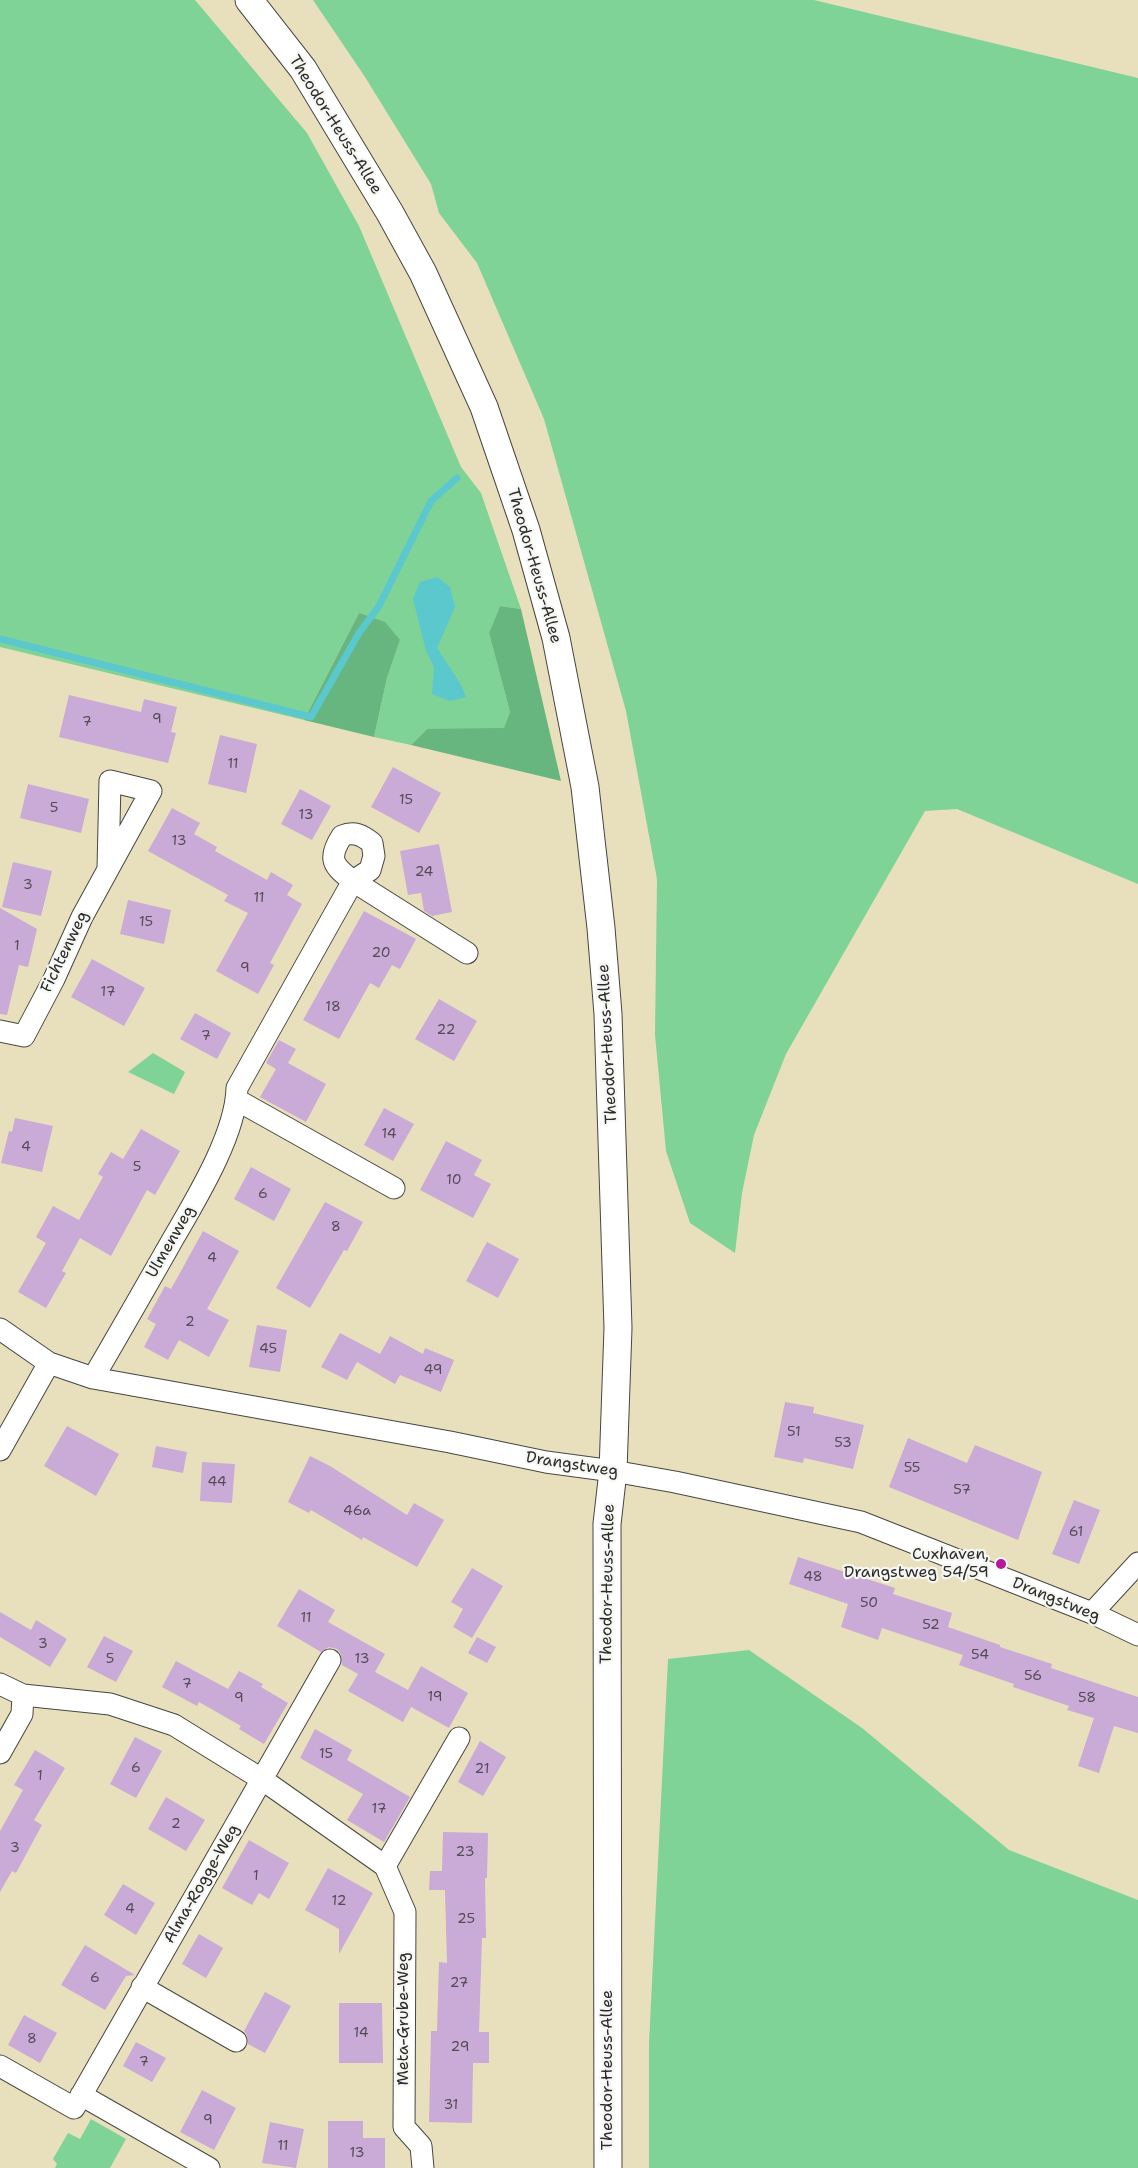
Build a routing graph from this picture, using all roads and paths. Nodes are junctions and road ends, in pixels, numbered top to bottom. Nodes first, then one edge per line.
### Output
1 (249, 0) edge
2 (108, 869) dead end
3 (467, 953) dead end
4 (0, 1031) edge
5 (237, 1100) junction
6 (394, 1188) dead end
7 (0, 1329) edge
8 (49, 1363) junction
9 (93, 1378) junction
10 (0, 1450) edge
11 (613, 1471) junction
12 (1138, 1563) edge
13 (1092, 1613) junction
14 (1138, 1635) edge
15 (330, 1660) dead end
16 (0, 1684) edge
17 (23, 1695) junction
18 (459, 1738) dead end
19 (0, 1753) edge
20 (263, 1780) junction
21 (385, 1866) junction
22 (142, 1988) junction
23 (236, 2041) dead end
24 (0, 2066) edge
25 (81, 2094) junction
26 (209, 2168) edge
27 (423, 2168) edge
28 (608, 2168) edge

1 - 11 street, Theodor-Heuss-Allee
2 - 4 street, Fichtenweg
3 - 5 street, Ulmenweg
5 - 6 street
5 - 9 street, Ulmenweg
7 - 8 street, Drangstweg
8 - 9 street, Drangstweg
8 - 10 street
9 - 11 street, Drangstweg
11 - 13 street, Drangstweg
11 - 28 street, Theodor-Heuss-Allee
12 - 13 street
13 - 14 street, Drangstweg
15 - 20 street
16 - 17 street
17 - 19 street
17 - 20 street
18 - 21 street
20 - 21 street
20 - 22 street, Alma-Rogge-Weg
21 - 27 street, Meta-Grube-Weg
22 - 23 street
22 - 25 street, Alma-Rogge-Weg
24 - 25 street
25 - 26 street

